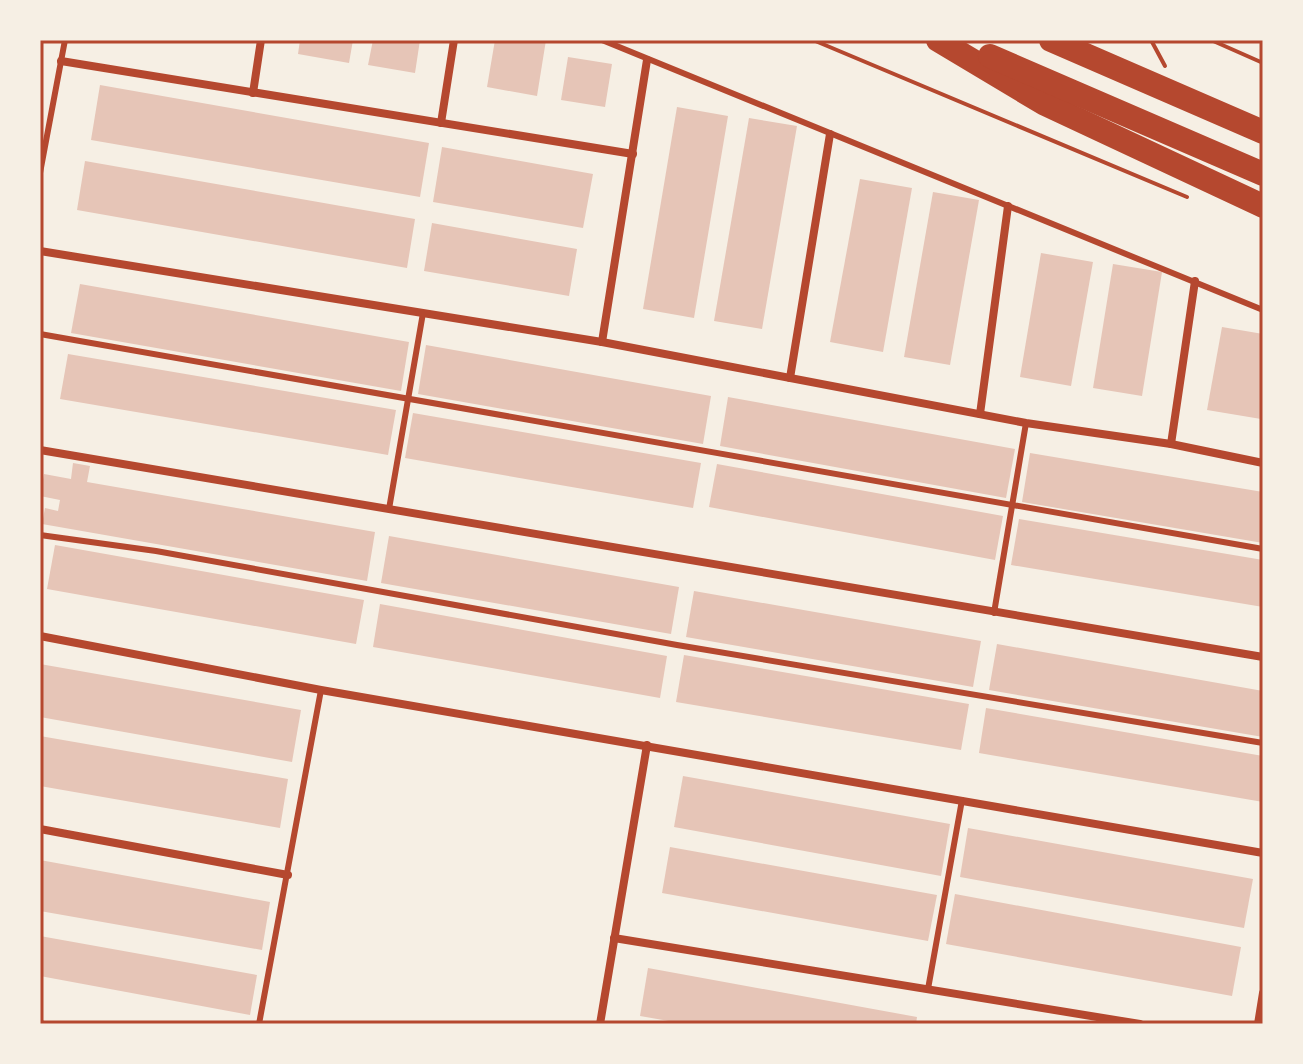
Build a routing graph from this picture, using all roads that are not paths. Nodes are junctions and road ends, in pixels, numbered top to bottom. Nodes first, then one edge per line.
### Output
1 (65, 40) edge
2 (261, 40) edge
3 (454, 40) edge
4 (602, 40) edge
5 (938, 40) edge
6 (953, 40) edge
7 (1051, 40) edge
8 (647, 60) junction
9 (61, 61) junction
10 (253, 93) junction
11 (441, 123) junction
12 (1262, 132) edge
13 (830, 134) junction
14 (633, 154) junction
15 (40, 173) edge
16 (1263, 174) edge
17 (1008, 206) junction
18 (1263, 206) edge
19 (40, 251) edge
20 (1195, 281) junction
21 (1263, 310) edge
22 (423, 313) junction
23 (40, 334) edge
24 (602, 342) junction
25 (790, 378) junction
26 (408, 399) junction
27 (980, 414) junction
28 (1026, 423) junction
29 (1171, 444) junction
30 (40, 450) edge
31 (1263, 463) edge
32 (1012, 507) junction
33 (389, 509) junction
34 (40, 535) edge
35 (1263, 549) edge
36 (994, 613) junction
37 (40, 636) edge
38 (1263, 657) edge
39 (321, 690) junction
40 (1263, 743) edge
41 (647, 745) junction
42 (962, 799) junction
43 (40, 829) edge
44 (1263, 853) edge
45 (288, 875) junction
46 (614, 938) junction
47 (928, 989) junction
48 (1263, 993) edge
49 (259, 1024) edge
50 (600, 1024) edge
51 (1140, 1024) edge
52 (1258, 1024) edge

1 - 9 lane
2 - 10 street
3 - 11 street
4 - 8 lane
5 - 18 highway
6 - 16 highway
7 - 12 highway
8 - 13 lane
8 - 14 street
9 - 10 street
9 - 15 lane
10 - 11 street
11 - 14 street
13 - 17 lane
13 - 25 street
14 - 24 street
17 - 20 lane
17 - 27 street
19 - 22 street
20 - 21 lane
20 - 29 street
22 - 24 street
22 - 26 lane
23 - 26 lane
24 - 25 street
25 - 27 street
26 - 32 lane
26 - 33 lane
27 - 28 street
28 - 29 street
28 - 32 lane
29 - 31 street
30 - 33 street
32 - 35 lane
32 - 36 lane
33 - 36 street
34 - 40 lane
36 - 38 street
37 - 39 street
39 - 41 street
39 - 45 lane
41 - 42 street
41 - 46 street
42 - 44 street
42 - 47 lane
43 - 45 street
45 - 49 lane
46 - 47 street
46 - 50 street
47 - 51 street
48 - 52 street

